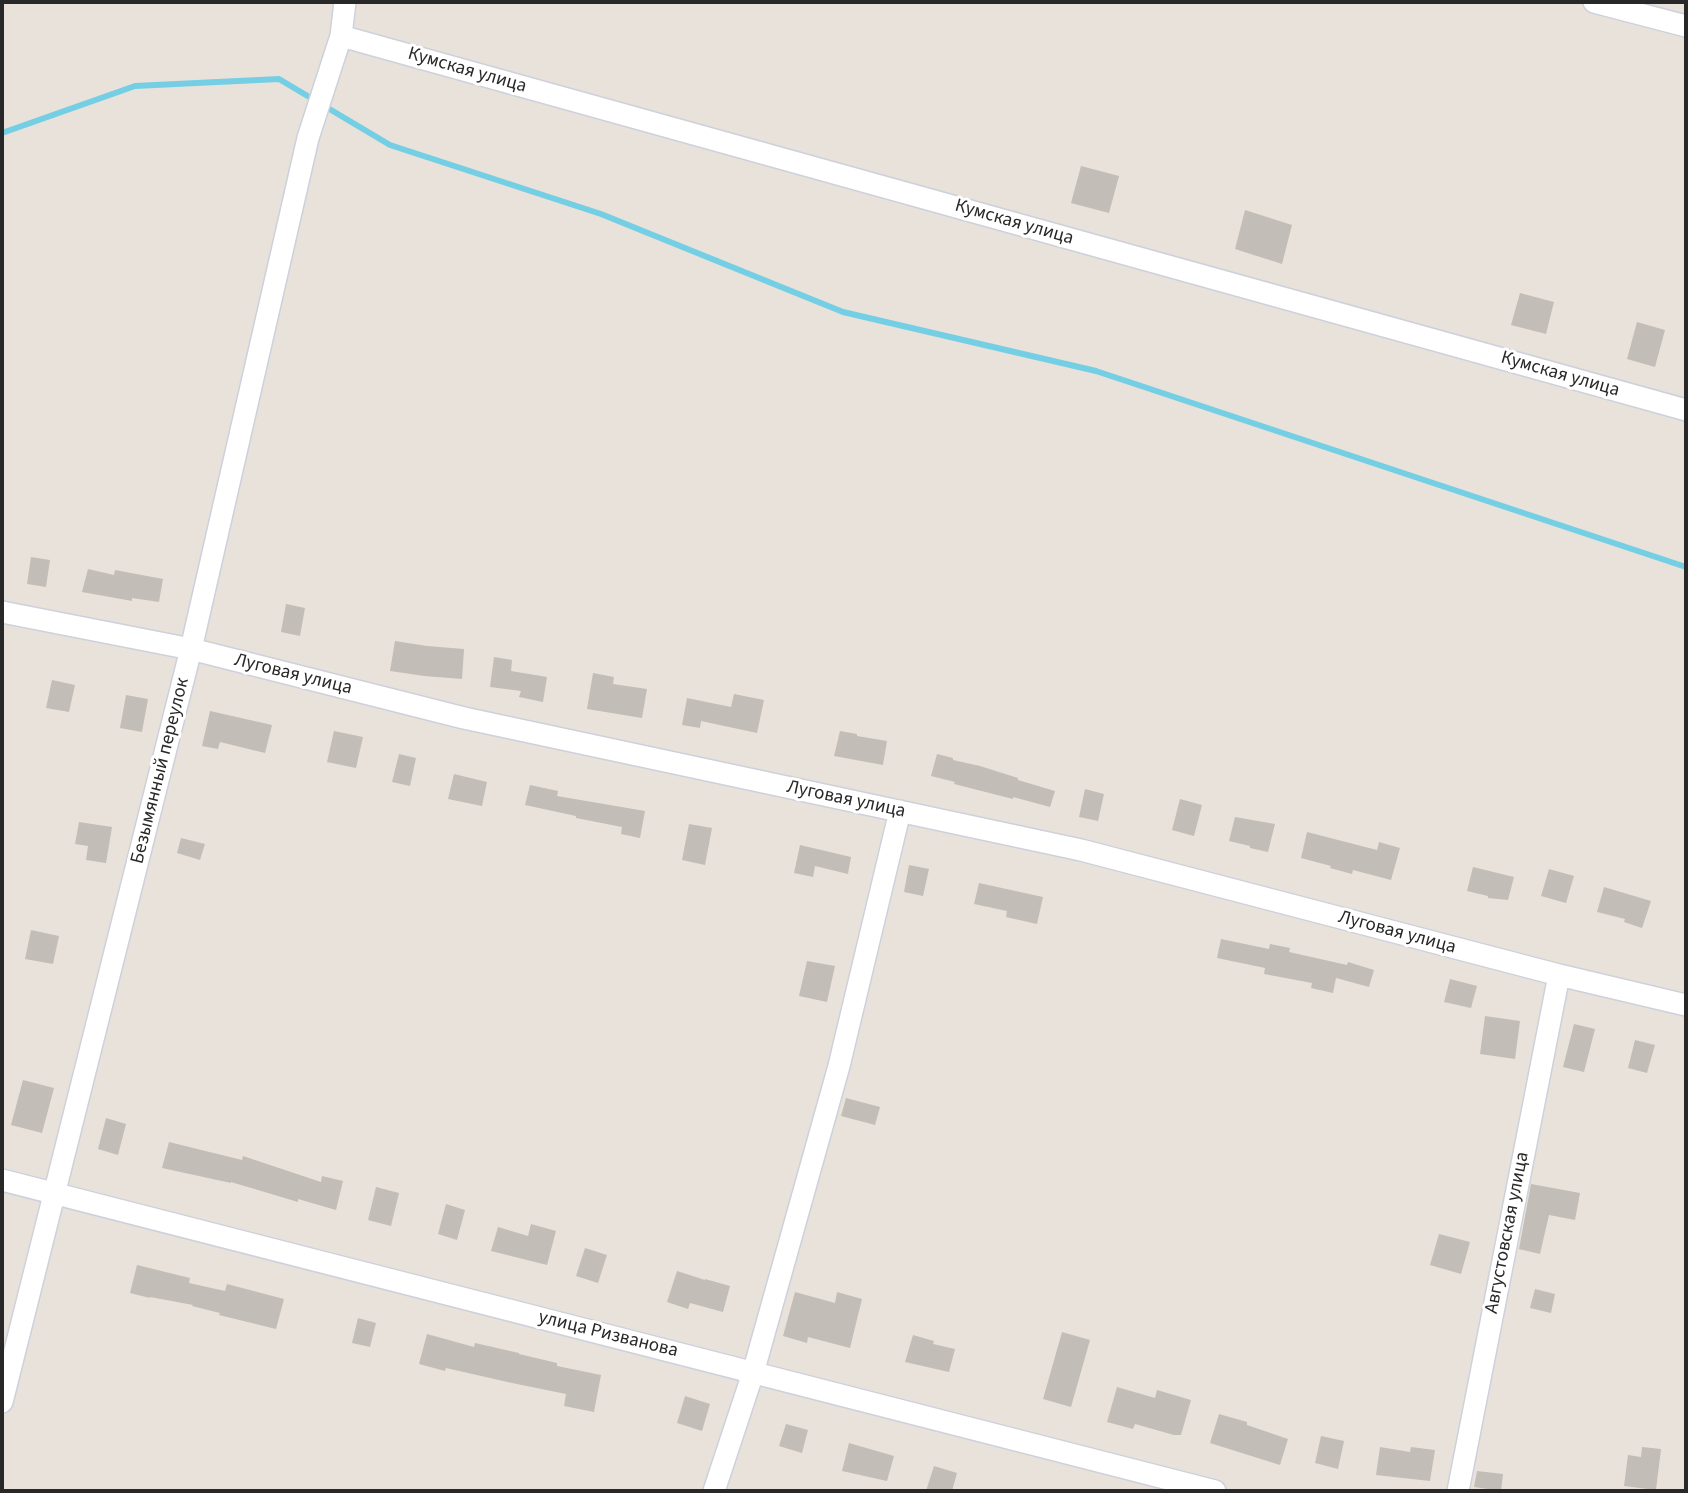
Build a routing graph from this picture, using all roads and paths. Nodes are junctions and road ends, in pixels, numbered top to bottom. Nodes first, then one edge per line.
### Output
1 (345, 2) edge
2 (1594, 2) edge
3 (1686, 26) edge
4 (341, 36) junction
5 (1686, 410) edge
6 (2, 612) edge
7 (191, 649) junction
8 (901, 811) junction
9 (1559, 975) junction
10 (1686, 1005) edge
11 (2, 1180) edge
12 (55, 1193) junction
13 (753, 1373) junction
14 (2, 1402) edge
15 (714, 1491) edge
16 (1214, 1491) edge
17 (1458, 1491) edge

1 - 4 street, Безымянный переулок
2 - 3 street
4 - 5 street, Кумская улица
4 - 7 street, Безымянный переулок
6 - 7 street, Луговая улица
7 - 8 street, Луговая улица
7 - 12 street, Безымянный переулок
8 - 9 street, Луговая улица
8 - 13 street
9 - 10 street, Луговая улица
9 - 17 street, Августовская улица
11 - 12 street, улица Ризванова
12 - 13 street, улица Ризванова
12 - 14 street, Безымянный переулок
13 - 15 street
13 - 16 street, улица Ризванова

